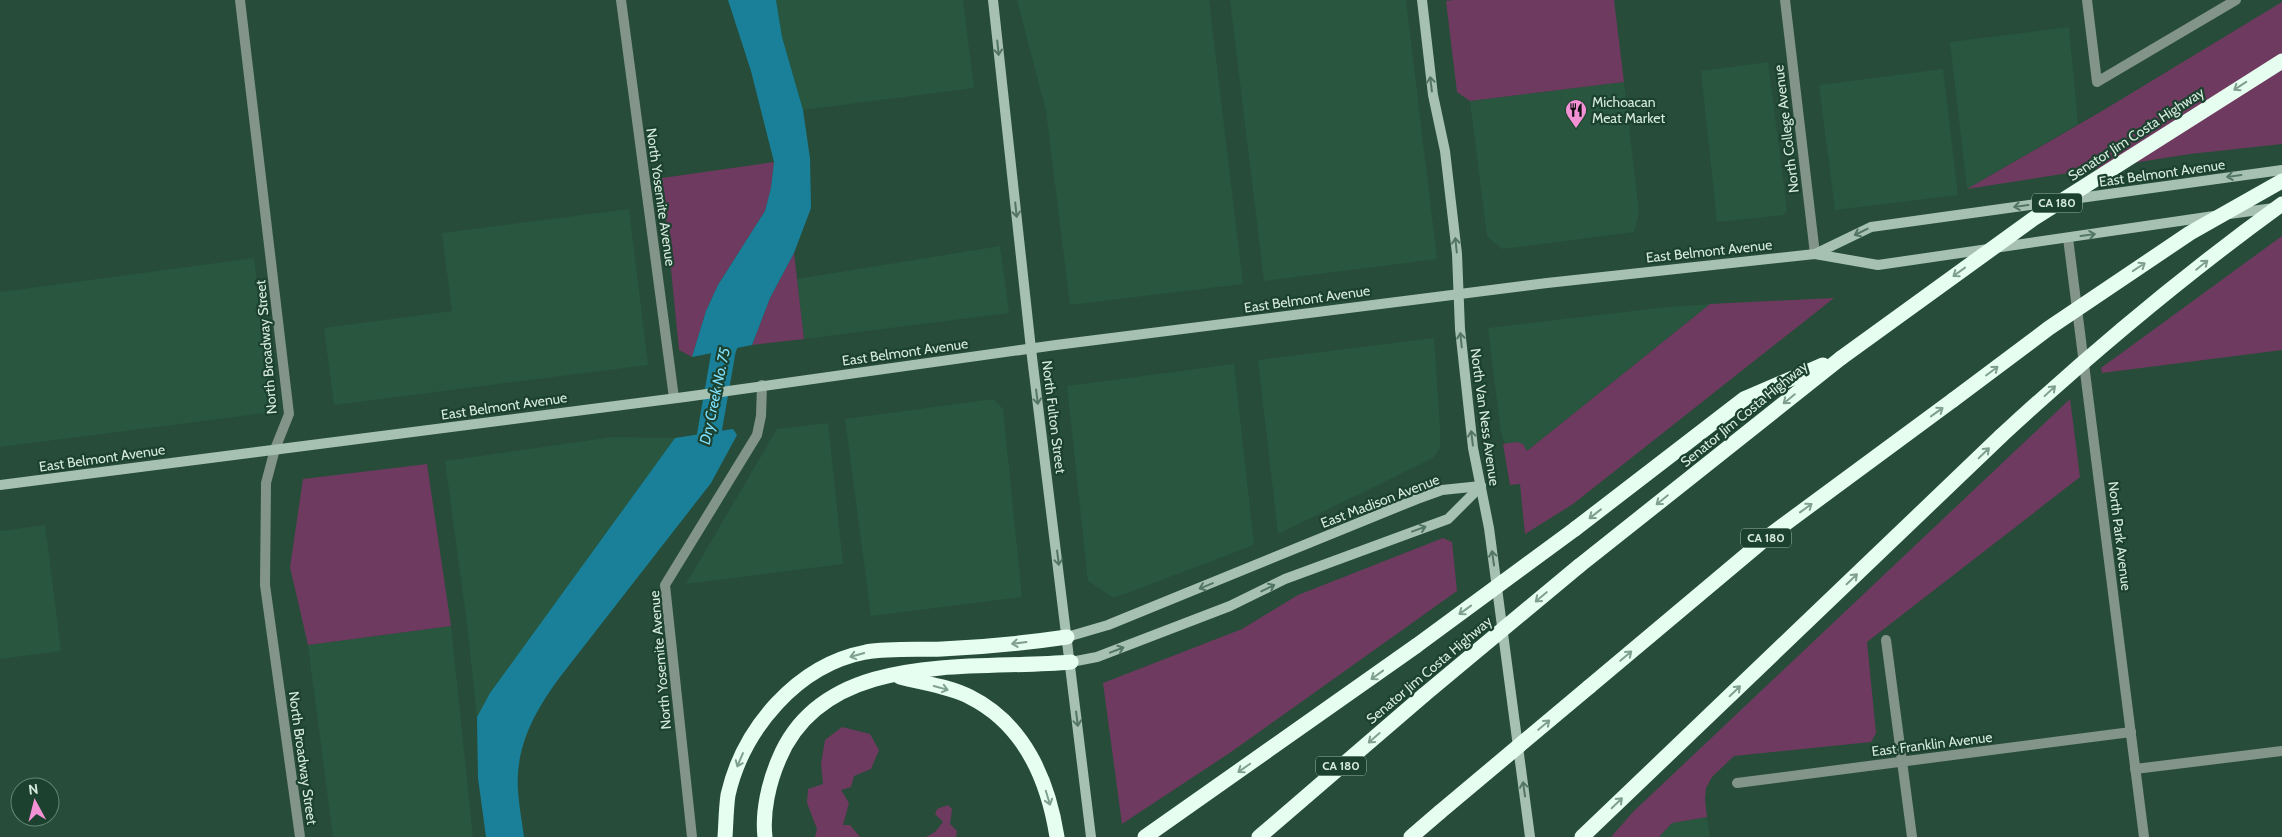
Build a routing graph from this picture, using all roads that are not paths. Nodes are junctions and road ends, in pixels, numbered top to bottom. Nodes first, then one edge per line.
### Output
1 (240, 0) edge
2 (621, 0) edge
3 (993, 0) edge
4 (1422, 0) edge
5 (1784, 0) edge
6 (2087, 0) edge
7 (2236, 0) edge
8 (2282, 61) edge
9 (2282, 170) edge
10 (2282, 181) edge
11 (2282, 205) edge
12 (2068, 238) junction
13 (1815, 254) junction
14 (1458, 294) junction
15 (1031, 349) junction
16 (1841, 358) junction
17 (762, 385) junction
18 (674, 398) junction
19 (275, 449) junction
20 (0, 485) edge
21 (1481, 486) junction
22 (1068, 637) junction
23 (1886, 640) dead end
24 (1070, 662) junction
25 (894, 676) junction
26 (2131, 732) junction
27 (2282, 752) edge
28 (1902, 762) junction
29 (2135, 769) junction
30 (1737, 783) dead end
31 (300, 837) edge
32 (692, 837) edge
33 (725, 837) edge
34 (765, 837) edge
35 (1057, 837) edge
36 (1091, 837) edge
37 (1145, 837) edge
38 (1259, 837) edge
39 (1411, 837) edge
40 (1530, 837) edge
41 (1582, 837) edge
42 (1912, 837) edge
43 (2144, 837) edge

1 - 19 street, North Broadway Street
2 - 18 street, North Yosemite Avenue
3 -> 15 main road, North Fulton Street
14 -> 4 main road, North Van Ness Avenue
5 - 13 street, North College Avenue
6 - 7 street
8 -> 16 highway, Senator Jim Costa Highway / CA 180, bridge
9 -> 13 main road, East Belmont Avenue
39 -> 10 highway, CA 180, bridge
12 -> 11 main road, East Belmont Avenue
41 -> 11 highway, bridge
12 - 13 main road, East Belmont Avenue
12 - 26 street, North Park Avenue
13 - 14 main road, East Belmont Avenue
14 - 15 main road, East Belmont Avenue
21 -> 14 main road, North Van Ness Avenue
15 - 17 main road, East Belmont Avenue
15 -> 22 main road, North Fulton Street
16 -> 37 highway, bridge
16 -> 38 highway, Senator Jim Costa Highway / CA 180, bridge
17 - 18 main road, East Belmont Avenue
17 - 32 street, North Yosemite Avenue
18 - 19 main road, East Belmont Avenue
19 - 20 main road, East Belmont Avenue
19 - 31 street, North Broadway Street
21 -> 22 main road, East Madison Avenue
24 -> 21 main road
40 -> 21 main road, North Van Ness Avenue
22 - 24 main road, North Fulton Street
22 -> 33 highway
23 - 28 street
24 - 25 highway
24 -> 36 main road, North Fulton Street
25 - 34 highway
25 -> 35 highway
26 - 28 street, East Franklin Avenue
26 - 29 street, North Park Avenue
27 - 29 street
28 - 30 street, East Franklin Avenue
28 - 42 street
29 - 43 street, North Park Avenue

